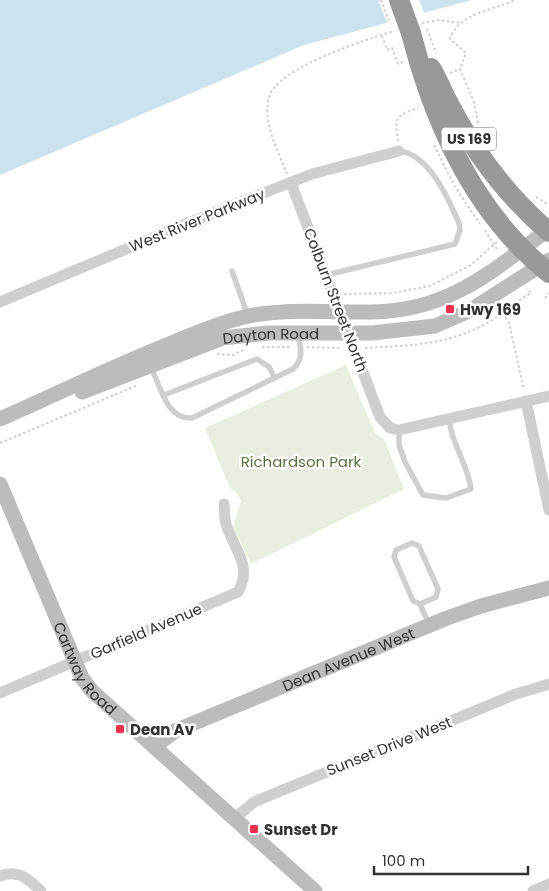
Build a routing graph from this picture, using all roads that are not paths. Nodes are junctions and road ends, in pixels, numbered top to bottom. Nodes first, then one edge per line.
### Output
1 (399, 0) edge
2 (410, 31) junction
3 (399, 151) joint
4 (291, 183) junction
5 (548, 231) edge
6 (522, 248) junction
7 (546, 266) edge
8 (232, 271) dead end
9 (326, 275) junction
10 (0, 302) edge
11 (340, 312) junction
12 (248, 316) junction
13 (349, 334) junction
14 (299, 340) junction
15 (150, 365) junction
16 (275, 378) junction
17 (164, 395) junction
18 (549, 396) edge
19 (526, 401) junction
20 (0, 420) edge
21 (449, 420) junction
22 (399, 430) junction
23 (2, 492) edge
24 (224, 504) dead end
25 (549, 510) edge
26 (549, 588) edge
27 (420, 604) junction
28 (430, 626) junction
29 (75, 661) junction
30 (549, 684) edge
31 (0, 693) edge
32 (154, 747) junction
33 (234, 819) junction
34 (0, 876) edge
35 (549, 884) edge
36 (41, 891) edge
37 (315, 891) edge
38 (533, 891) edge

1 - 2 highway, US 169, bridge
2 - 5 highway, US 169
2 - 6 highway, US 169
3 - 4 street, West River Parkway
3 - 9 lane
4 - 9 street, Colburn Street North
4 - 10 street, West River Parkway
5 - 6 street, Dayton Road
6 - 7 highway, US 169
6 - 11 street, Dayton Road
7 - 13 street, Dayton Road
8 - 12 lane
9 - 11 street, Colburn Street North
11 - 12 street, Dayton Road
11 - 13 street, Colburn Street North
12 - 15 street, Dayton Road
13 - 14 street, Dayton Road
13 - 22 street, Colburn Street North
14 - 15 street, Dayton Road
14 - 16 lane
15 - 17 lane
15 - 20 street, Dayton Road
16 - 17 lane
16 - 17 lane
18 - 19 street
19 - 21 street
19 - 25 street
21 - 22 street
21 - 22 lane
23 - 29 street, Cartway Road
24 - 29 street, Garfield Avenue
26 - 28 street, Dean Avenue West
27 - 27 lane
27 - 28 lane
28 - 32 street, Dean Avenue West
29 - 31 street, Garfield Avenue
29 - 32 street, Cartway Road
30 - 33 street, Sunset Drive West
32 - 33 street, Cartway Road
33 - 37 street, Cartway Road
34 - 36 street
35 - 38 street

